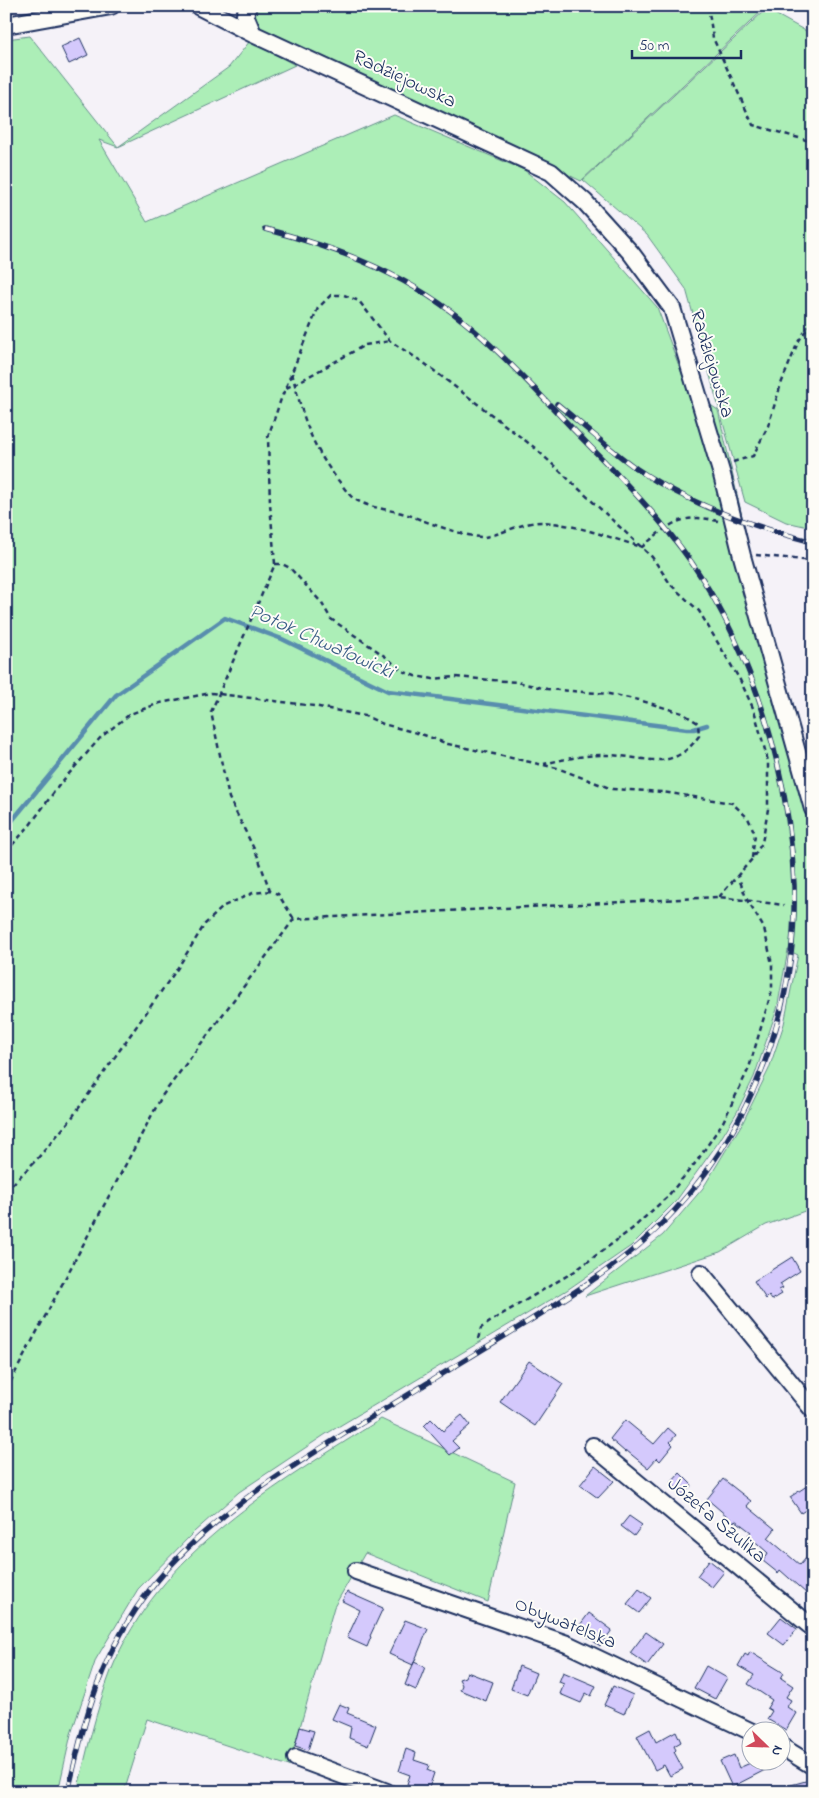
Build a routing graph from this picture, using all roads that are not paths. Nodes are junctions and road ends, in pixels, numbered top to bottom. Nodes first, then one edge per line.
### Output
1 (111, 6) edge
2 (198, 6) edge
3 (248, 6) edge
4 (6, 25) edge
5 (254, 34) junction
6 (813, 809) edge
7 (701, 1273) dead end
8 (813, 1410) edge
9 (593, 1446) dead end
10 (356, 1571) dead end
11 (813, 1628) edge
12 (742, 1727) edge
13 (792, 1753) edge
14 (296, 1758) dead end
15 (813, 1766) edge
16 (388, 1792) edge

1 - 4 street
2 - 5 street, Radziejowska
3 - 5 street
5 - 6 street, Radziejowska
7 - 8 street
9 - 11 street, Józefa Szulika
10 - 12 street, Obywatelska
13 - 15 street
14 - 16 street

